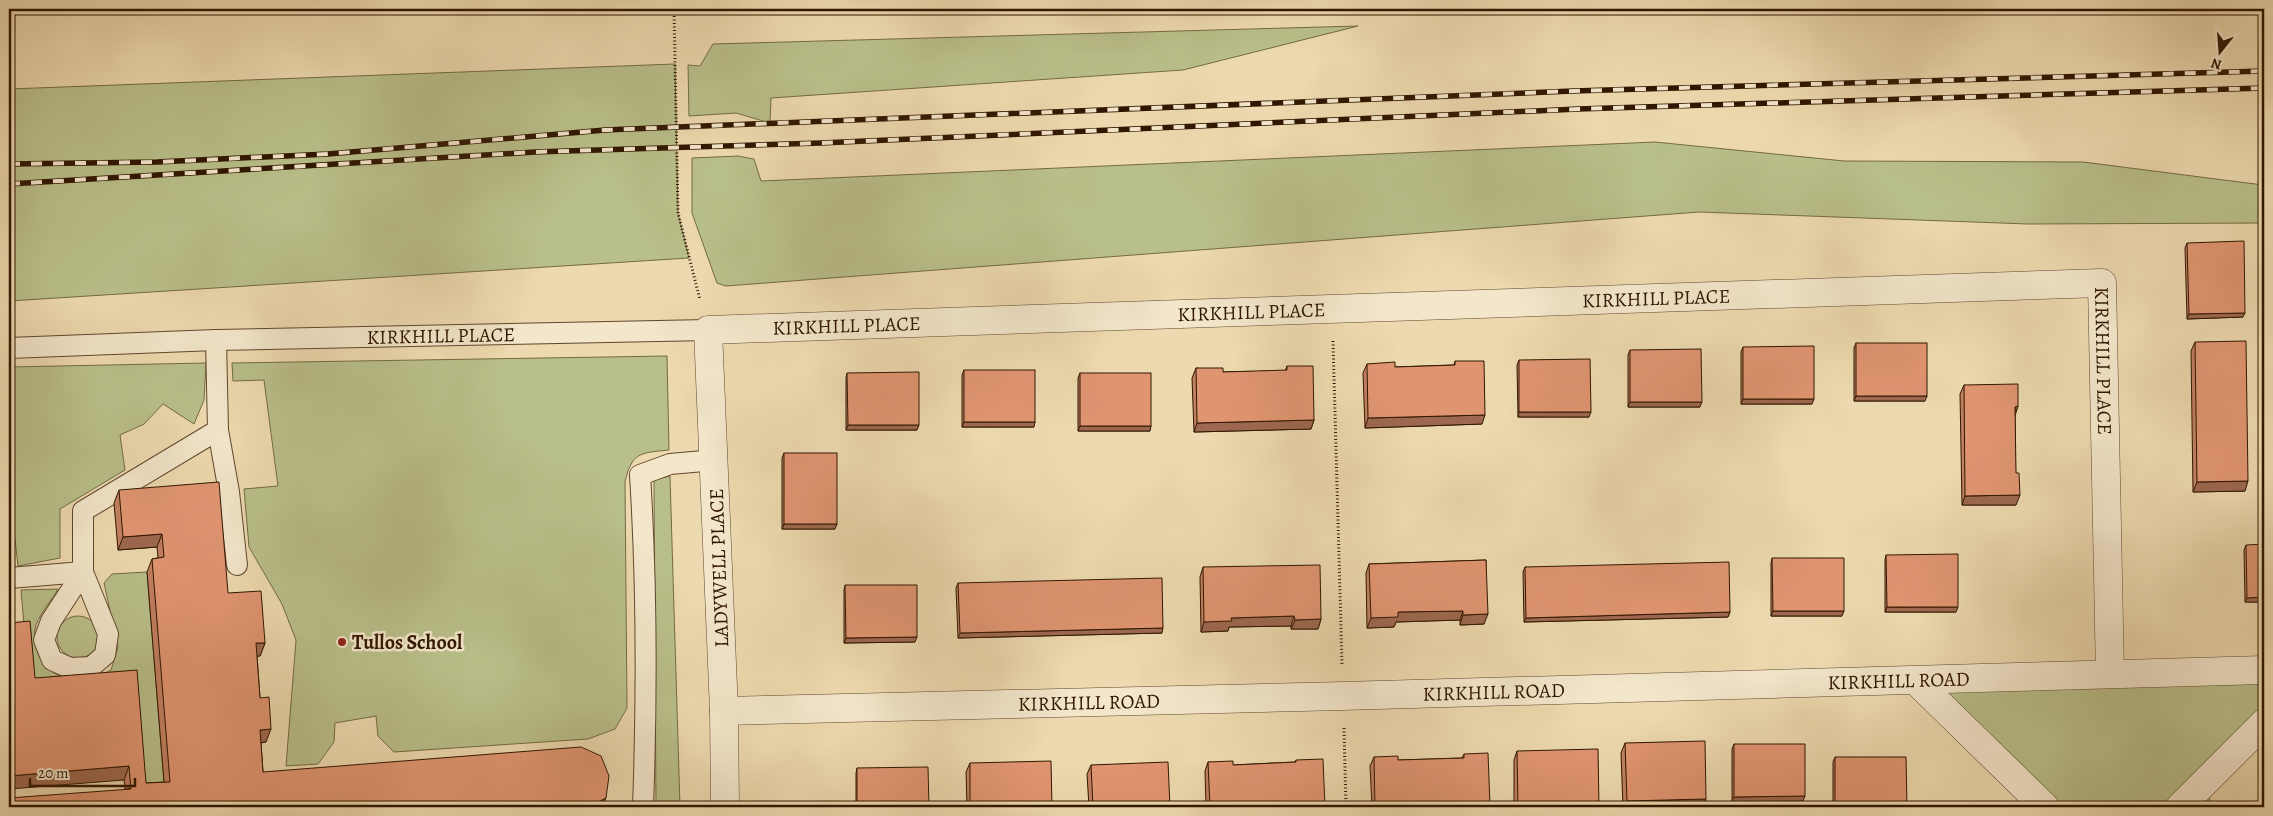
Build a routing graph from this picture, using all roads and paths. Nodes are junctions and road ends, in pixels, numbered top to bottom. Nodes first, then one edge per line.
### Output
1 (674, 9) edge
2 (1332, 309) junction
3 (708, 330) junction
4 (216, 340) junction
5 (9, 348) edge
6 (218, 430) junction
7 (715, 460) junction
8 (237, 565) dead end
9 (9, 578) edge
10 (2264, 670) edge
11 (2110, 674) junction
12 (1916, 680) junction
13 (1343, 696) junction
14 (724, 711) junction
15 (2264, 723) edge
16 (643, 807) edge
17 (725, 807) edge
18 (1346, 807) edge
19 (2045, 807) edge
20 (2180, 807) edge

1 - 3 path
2 - 3 street, KIRKHILL PLACE
2 - 11 street, KIRKHILL PLACE
2 - 13 path
3 - 4 lane, KIRKHILL PLACE
3 - 7 street, LADYWELL PLACE
4 - 5 lane, KIRKHILL PLACE
4 - 6 lane
6 - 8 lane
6 - 9 lane
7 - 14 street, LADYWELL PLACE
7 - 16 lane
10 - 11 street, KIRKHILL ROAD
11 - 12 street, KIRKHILL ROAD
12 - 13 street, KIRKHILL ROAD
12 - 19 street
13 - 14 street, KIRKHILL ROAD
13 - 18 path
14 - 17 street, LADYWELL PLACE
15 - 20 street

